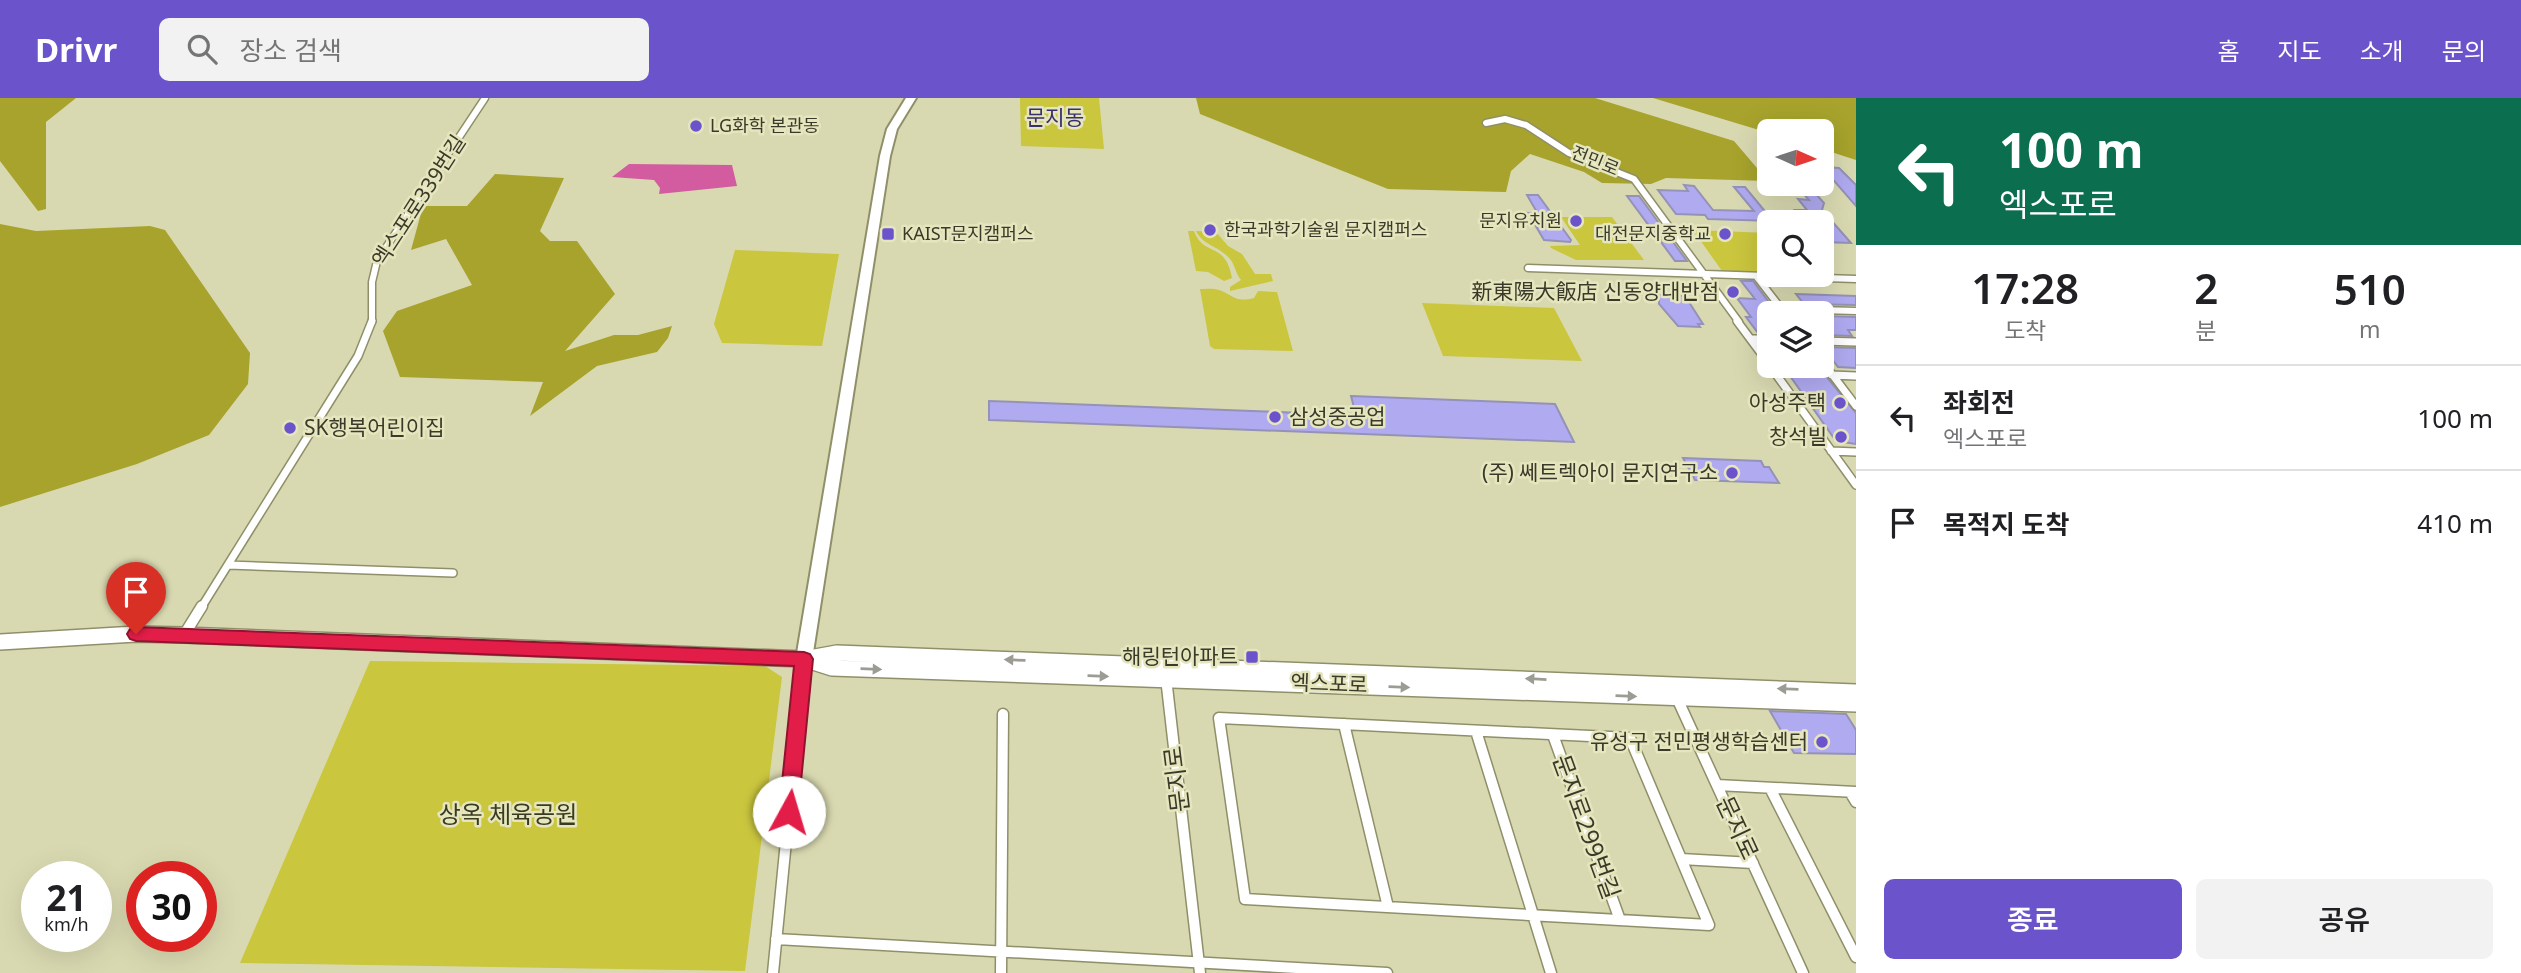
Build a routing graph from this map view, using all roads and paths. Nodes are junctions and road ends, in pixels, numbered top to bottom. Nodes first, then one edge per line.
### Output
1 (485, 98) edge
2 (911, 98) edge
3 (1486, 123) dead end
4 (1528, 268) dead end
5 (1705, 274) junction
6 (1756, 276) junction
7 (1856, 279) edge
8 (1775, 301) edge
9 (1834, 311) edge
10 (1856, 311) edge
11 (1751, 338) junction
12 (1757, 338) edge
13 (1834, 341) edge
14 (1856, 342) edge
15 (1757, 347) edge
16 (1834, 375) edge
17 (1856, 376) edge
18 (1779, 378) edge
19 (1834, 378) edge
20 (1856, 406) edge
21 (1831, 451) junction
22 (1856, 452) edge
23 (1856, 485) edge
24 (228, 565) junction
25 (453, 573) dead end
26 (184, 635) junction
27 (0, 642) edge
28 (804, 659) junction
29 (1166, 678) junction
30 (1670, 684) junction
31 (1856, 692) edge
32 (1676, 698) junction
33 (1856, 704) edge
34 (1003, 714) dead end
35 (1344, 724) junction
36 (1476, 731) junction
37 (1553, 735) junction
38 (1717, 785) junction
39 (1770, 788) junction
40 (1853, 792) edge
41 (1856, 802) edge
42 (1681, 859) junction
43 (1753, 863) junction
44 (1388, 907) junction
45 (1532, 915) junction
46 (1620, 920) junction
47 (776, 939) junction
48 (1001, 951) junction
49 (1856, 957) edge
50 (1200, 968) edge
51 (773, 973) edge
52 (1001, 973) edge
53 (1387, 973) edge
54 (1550, 973) edge
55 (1803, 973) edge

1 - 24 street, 엑스포로339번길
2 - 28 main road
3 - 5 street, 전민로
4 - 5 street
5 - 6 street
5 - 11 street, 전민로
6 - 7 street
6 - 8 street
9 - 10 street
11 - 12 street
11 - 15 street, 전민로
13 - 14 street
16 - 17 street
18 - 21 street, 전민로
19 - 20 street
21 - 22 street
21 - 23 street, 전민로
24 - 25 street
24 - 26 street, 엑스포로339번길
26 - 27 main road, 엑스포로
26 - 28 main road, 엑스포로
28 -> 29 main road, 엑스포로
30 -> 28 main road, 엑스포로
28 - 47 street
29 -> 32 main road, 엑스포로
29 - 50 street, 문지로
31 -> 30 main road, 엑스포로
30 - 32 street, 문지로
32 - 33 main road, 엑스포로
32 - 38 street, 문지로
34 - 48 street
35 - 36 street, 문지로299번길
35 - 44 street
35 - 44 street, 문지로299번길
36 - 37 street, 문지로299번길
36 - 45 street
37 - 42 street, 문지로299번길
37 - 46 street, 문지로299번길
38 - 39 street
38 - 43 street, 문지로
39 - 40 street
39 - 49 street
40 - 41 street
42 - 43 street
42 - 46 street, 문지로299번길
43 - 55 street, 문지로
44 - 45 street, 문지로299번길
45 - 46 street, 문지로299번길
45 - 54 street
47 - 48 street
47 - 51 street
48 - 50 street
48 - 52 street
50 - 53 street

